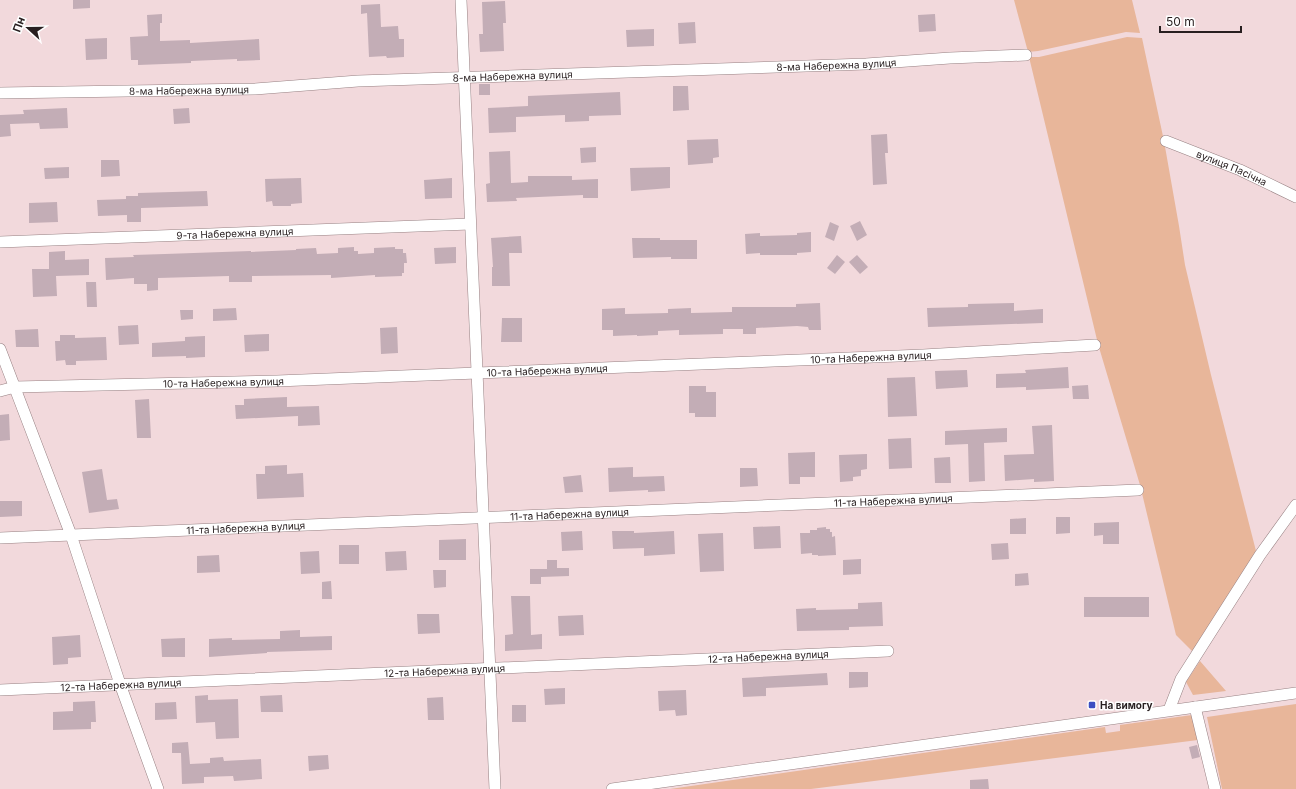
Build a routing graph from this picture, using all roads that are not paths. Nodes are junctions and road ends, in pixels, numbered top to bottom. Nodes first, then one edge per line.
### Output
1 (461, 0) edge
2 (1026, 55) dead end
3 (464, 78) junction
4 (0, 93) edge
5 (1166, 141) dead end
6 (1296, 197) edge
7 (470, 224) junction
8 (0, 242) edge
9 (1095, 345) dead end
10 (0, 349) edge
11 (477, 373) junction
12 (15, 387) junction
13 (0, 391) edge
14 (1138, 490) dead end
15 (1296, 505) edge
16 (483, 519) junction
17 (70, 535) junction
18 (0, 538) edge
19 (888, 652) dead end
20 (489, 669) junction
21 (120, 684) junction
22 (0, 690) edge
23 (1296, 693) edge
24 (1195, 707) junction
25 (1169, 710) junction
26 (158, 789) edge
27 (495, 789) edge
28 (612, 789) edge
29 (1215, 789) edge

1 - 3 street
2 - 3 street, 8-ма Набережна вулиця
3 - 4 street, 8-ма Набережна вулиця
3 - 7 street
5 - 6 street, вулиця Пасічна
7 - 8 street, 9-та Набережна вулиця
7 - 11 street
9 - 11 street, 10-та Набережна вулиця
10 - 12 street
11 - 12 street, 10-та Набережна вулиця
11 - 16 street
12 - 13 street, 10-та Набережна вулиця
12 - 17 street
14 - 16 street, 11-та Набережна вулиця
15 - 25 street
16 - 17 street, 11-та Набережна вулиця
16 - 20 street
17 - 18 street, 11-та Набережна вулиця
17 - 21 street
19 - 20 street, 12-та Набережна вулиця
20 - 21 street, 12-та Набережна вулиця
20 - 27 street
21 - 22 street, 12-та Набережна вулиця
21 - 26 street
23 - 24 street
24 - 25 street
24 - 29 street
25 - 28 street

